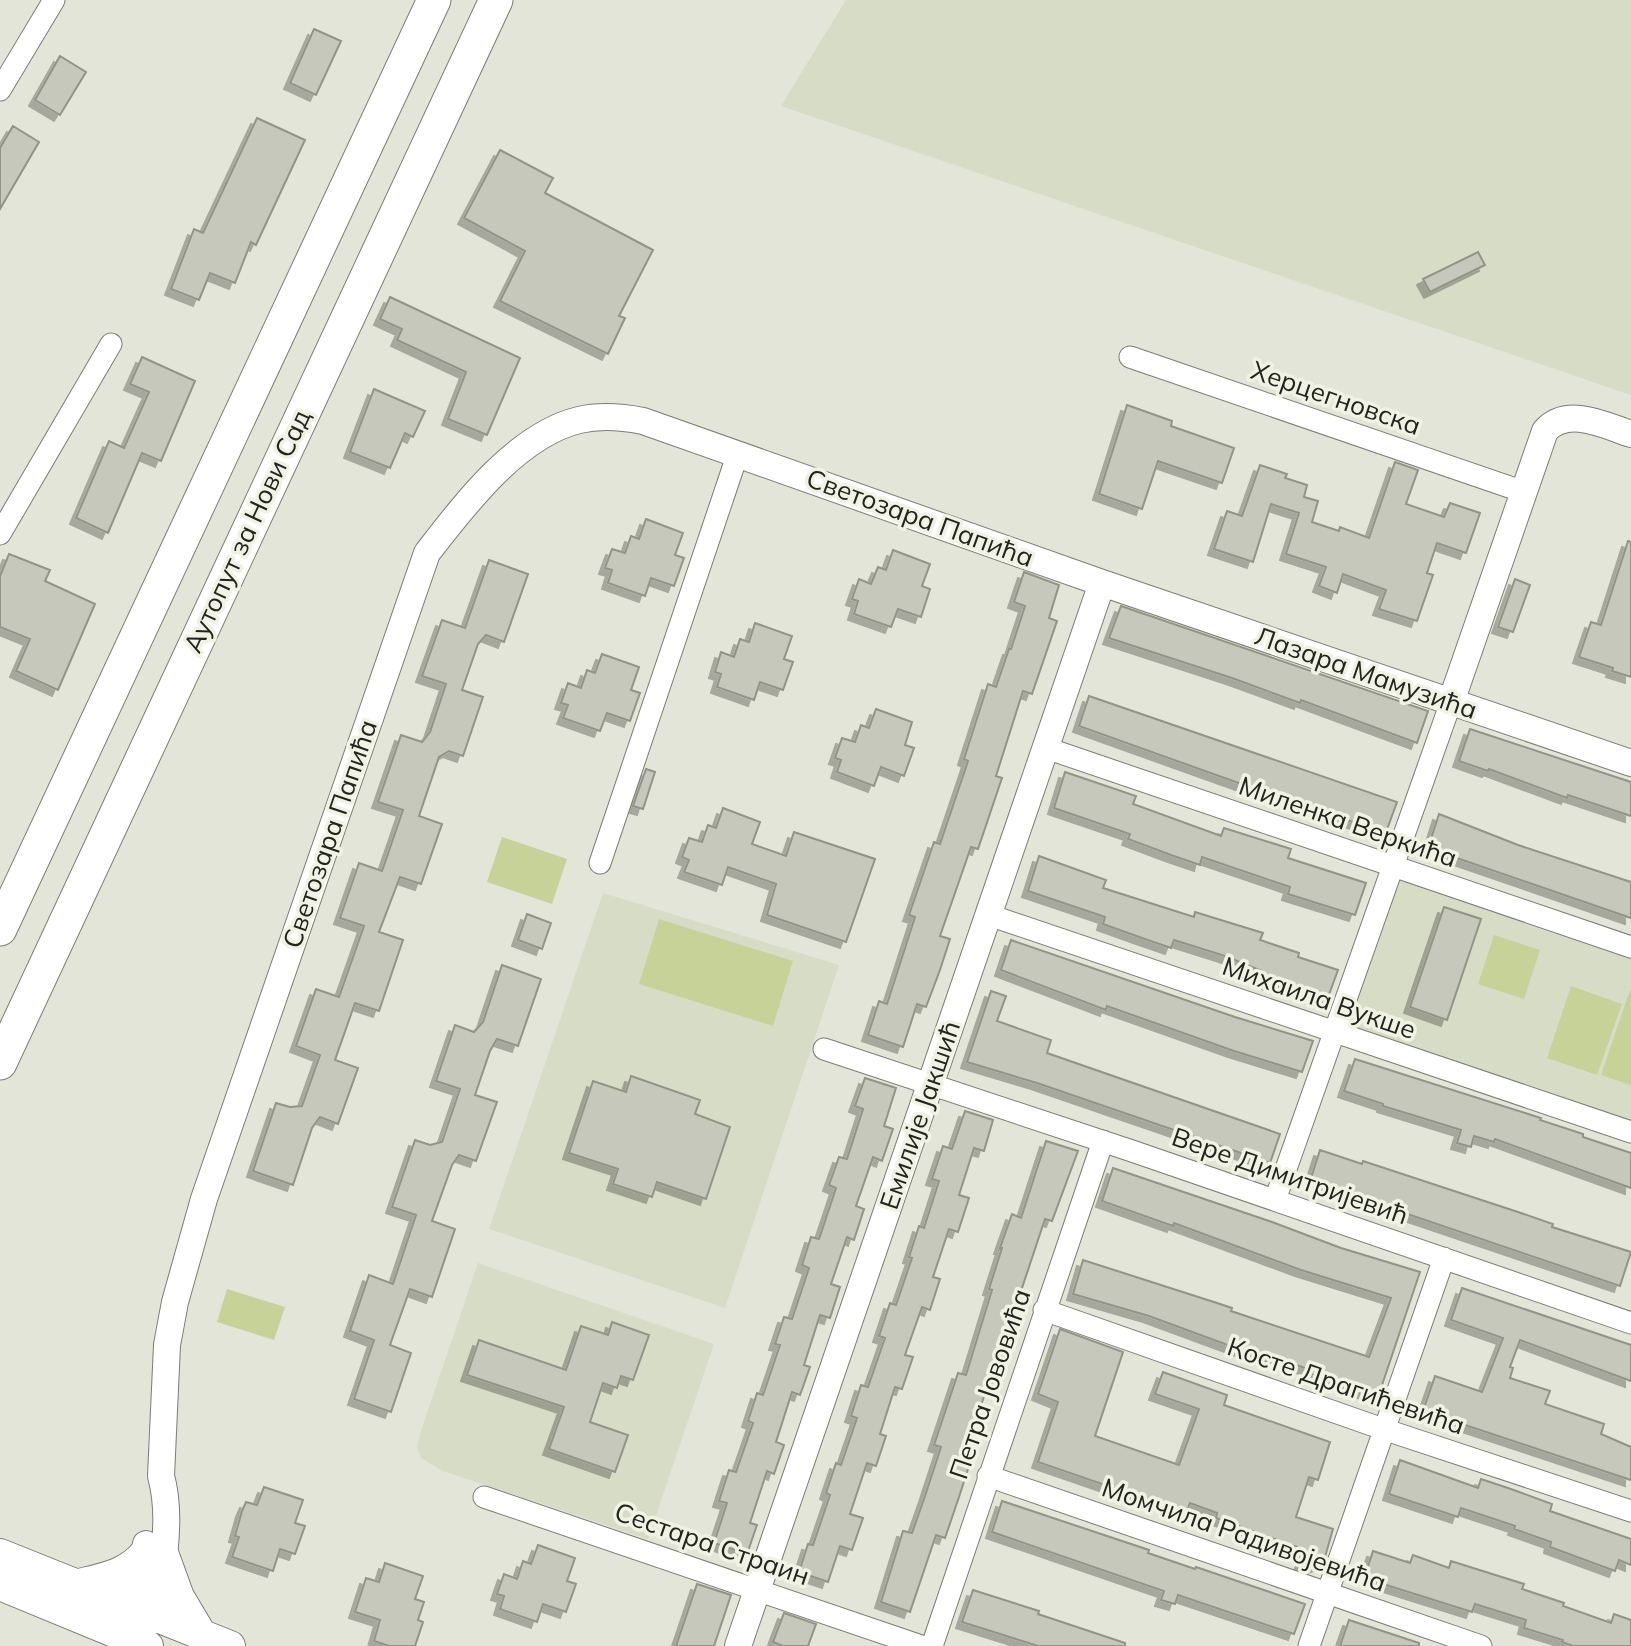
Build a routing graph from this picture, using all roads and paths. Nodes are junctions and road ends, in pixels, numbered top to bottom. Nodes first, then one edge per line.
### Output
1 (54, 0) edge
2 (434, 0) edge
3 (496, 0) edge
4 (0, 90) edge
5 (111, 344) dead end
6 (1130, 357) dead end
7 (1631, 434) edge
8 (738, 453) junction
9 (1524, 492) junction
10 (0, 534) edge
11 (1102, 583) junction
12 (1451, 702) junction
13 (1046, 748) junction
14 (1631, 763) edge
15 (600, 863) dead end
16 (1392, 866) junction
17 (989, 915) junction
18 (0, 929) edge
19 (1631, 947) edge
20 (1334, 1033) junction
21 (824, 1049) dead end
22 (0, 1063) edge
23 (930, 1086) junction
24 (1631, 1132) edge
25 (1103, 1141) junction
26 (1275, 1200) junction
27 (1444, 1258) junction
28 (1044, 1310) junction
29 (1629, 1316) edge
30 (1383, 1429) junction
31 (988, 1476) junction
32 (484, 1497) dead end
33 (1631, 1511) edge
34 (154, 1553) junction
35 (0, 1554) edge
36 (79, 1584) junction
37 (0, 1586) edge
38 (758, 1589) junction
39 (1327, 1594) junction
40 (141, 1610) junction
41 (68, 1613) junction
42 (201, 1634) junction
43 (128, 1642) edge
44 (84, 1646) edge
45 (230, 1646) edge
46 (738, 1646) edge
47 (921, 1646) edge
48 (932, 1646) edge
49 (1309, 1646) edge
50 (1481, 1646) edge

1 - 4 street
2 - 18 main road, Аутопут за Нови Сад
3 - 22 main road, Аутопут за Нови Сад
5 - 10 street
6 - 9 street, Херцегновска
7 - 9 street
8 - 11 street, Светозара Папића
8 - 15 street
8 - 34 street, Светозара Папића
9 - 12 street
11 - 12 street, Лазара Мамузића
11 - 13 street, Емилије Јакшић
12 - 14 street, Лазара Мамузића
12 - 16 street
13 - 16 street, Миленка Веркића
13 - 17 street, Емилије Јакшић
16 - 19 street, Миленка Веркића
16 - 20 street
17 - 20 street, Михаила Вукше
17 - 23 street, Емилије Јакшић
20 - 24 street, Михаила Вукше
20 - 26 street
21 - 23 street, Вере Димитријевић
23 - 25 street, Вере Димитријевић
23 - 38 street, Емилије Јакшић
25 - 26 street, Вере Димитријевић
25 - 28 street, Петра Јововића
26 - 27 street, Вере Димитријевић
27 - 29 street, Вере Димитријевић
27 - 30 street
28 - 30 street, Косте Драгићевића
28 - 31 street, Петра Јововића
30 - 33 street, Косте Драгићевића
30 - 39 street
31 - 39 street, Момчила Радивојевића
31 - 48 street, Петра Јововића
32 - 38 street, Сестара Страин
34 - 36 main road
34 - 40 street, Светозара Папића
34 - 42 main road
35 - 36 main road
36 - 40 main road
37 - 41 main road
38 - 46 street, Емилије Јакшић
38 - 47 street, Сестара Страин
39 - 49 street
39 - 50 street, Момчила Радивојевића
40 - 42 main road
40 - 43 street, Светозара Папића
41 - 43 main road
41 - 44 main road
42 - 45 main road

